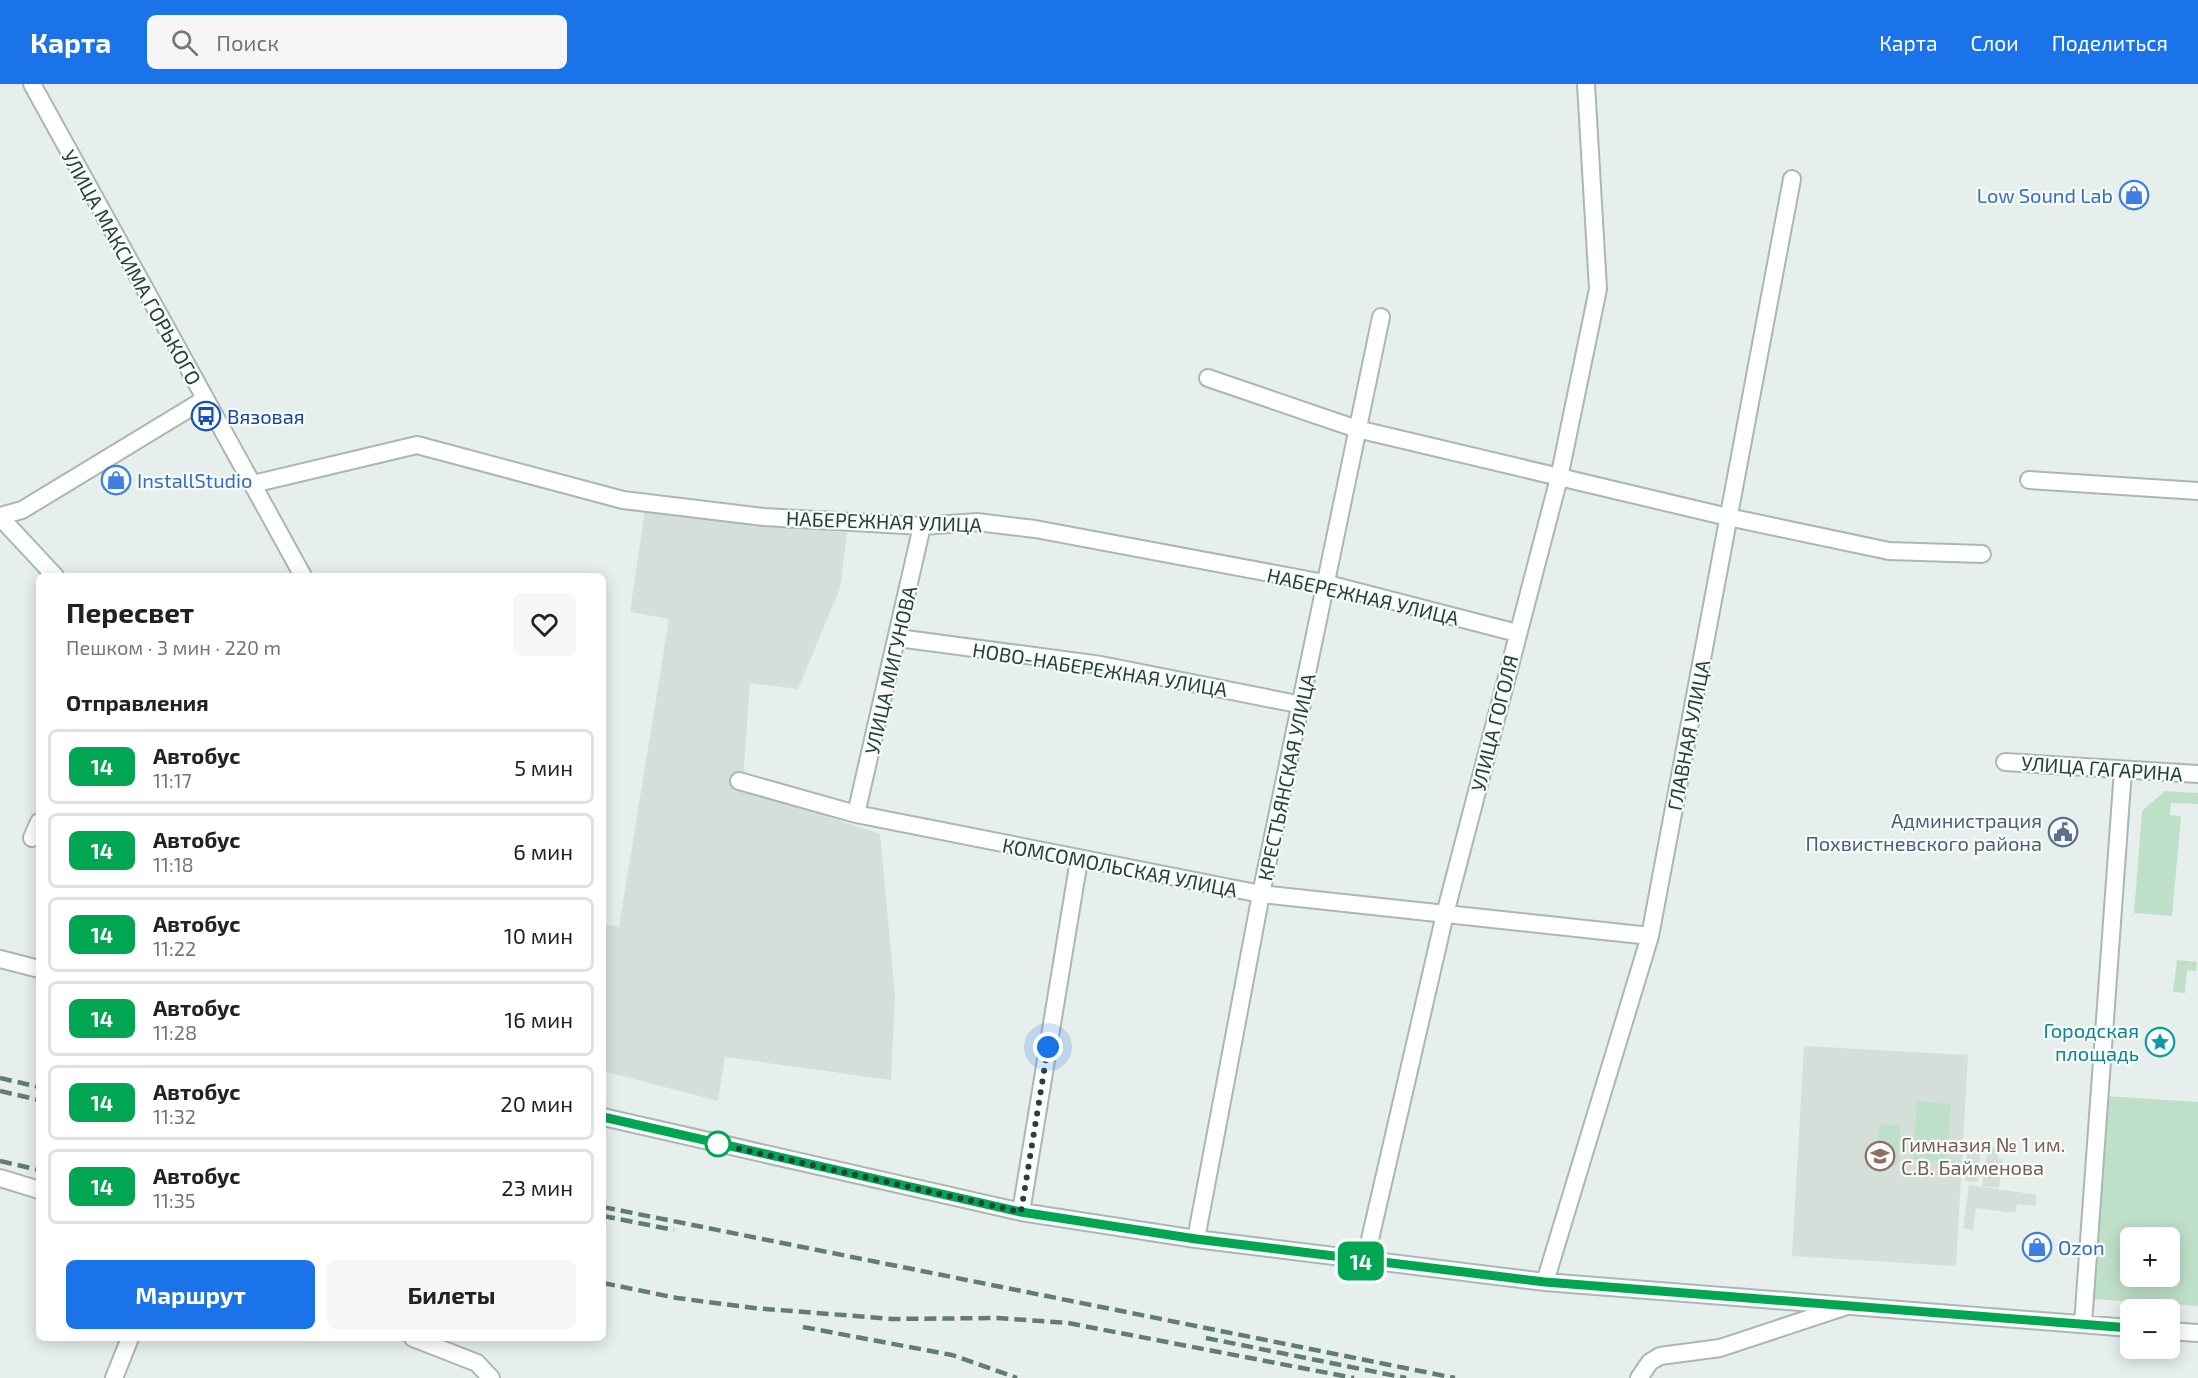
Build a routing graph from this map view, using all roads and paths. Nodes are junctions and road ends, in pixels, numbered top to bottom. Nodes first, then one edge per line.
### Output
1 (32, 84) edge
2 (1587, 84) edge
3 (1792, 179) dead end
4 (1381, 317) dead end
5 (1208, 378) dead end
6 (205, 399) junction
7 (1358, 429) junction
8 (1559, 478) junction
9 (2030, 480) dead end
10 (253, 484) junction
11 (2198, 491) edge
12 (0, 516) edge
13 (1728, 517) junction
14 (922, 526) junction
15 (1982, 554) dead end
16 (52, 573) edge
17 (301, 573) edge
18 (1324, 583) junction
19 (1517, 633) junction
20 (898, 638) junction
21 (1302, 705) junction
22 (2005, 762) dead end
23 (2123, 770) junction
24 (2198, 774) edge
25 (739, 781) dead end
26 (856, 814) junction
27 (36, 829) edge
28 (32, 838) dead end
29 (1079, 860) junction
30 (1261, 894) junction
31 (1445, 914) junction
32 (1650, 936) junction
33 (0, 959) edge
34 (36, 968) edge
35 (606, 1118) edge
36 (0, 1178) edge
37 (36, 1189) edge
38 (1021, 1212) junction
39 (1196, 1239) junction
40 (1365, 1261) junction
41 (1545, 1282) junction
42 (1850, 1305) junction
43 (2083, 1324) junction
44 (2120, 1327) edge
45 (2180, 1332) edge
46 (2198, 1333) edge
47 (129, 1341) edge
48 (421, 1341) edge
49 (114, 1378) edge
50 (490, 1378) edge
51 (1640, 1378) edge

1 - 6 street, УЛИЦА МАКСИМА ГОРЬКОГО
2 - 8 street, УЛИЦА ГОГОЛЯ
3 - 13 street, ГЛАВНАЯ УЛИЦА
4 - 7 street, КРЕСТЬЯНСКАЯ УЛИЦА
5 - 7 street
6 - 10 street, УЛИЦА МАКСИМА ГОРЬКОГО
6 - 12 street
7 - 8 street
7 - 18 street, КРЕСТЬЯНСКАЯ УЛИЦА
8 - 13 street
8 - 19 street, УЛИЦА ГОГОЛЯ
9 - 11 street
10 - 14 street, НАБЕРЕЖНАЯ УЛИЦА
10 - 17 street, УЛИЦА МАКСИМА ГОРЬКОГО
12 - 16 street
13 - 15 street
13 - 32 street, ГЛАВНАЯ УЛИЦА
14 - 18 street, НАБЕРЕЖНАЯ УЛИЦА
14 - 20 street, УЛИЦА МИГУНОВА
18 - 19 street, НАБЕРЕЖНАЯ УЛИЦА
18 - 21 street, КРЕСТЬЯНСКАЯ УЛИЦА
19 - 31 street, УЛИЦА ГОГОЛЯ
20 - 21 street, НОВО-НАБЕРЕЖНАЯ УЛИЦА
20 - 26 street, УЛИЦА МИГУНОВА
21 - 30 street, КРЕСТЬЯНСКАЯ УЛИЦА
22 - 23 street, УЛИЦА ГАГАРИНА
23 - 24 street, УЛИЦА ГАГАРИНА
23 - 43 street
25 - 26 street, КОМСОМОЛЬСКАЯ УЛИЦА
26 - 29 street, КОМСОМОЛЬСКАЯ УЛИЦА
27 - 28 street
29 - 30 street, КОМСОМОЛЬСКАЯ УЛИЦА
29 - 38 street
30 - 31 street, КОМСОМОЛЬСКАЯ УЛИЦА
30 - 39 street, КРЕСТЬЯНСКАЯ УЛИЦА
31 - 32 street, КОМСОМОЛЬСКАЯ УЛИЦА
31 - 40 street, УЛИЦА ГОГОЛЯ
32 - 41 street, ГЛАВНАЯ УЛИЦА
33 - 34 street
35 - 38 street
36 - 37 street
38 - 39 street
39 - 40 street
40 - 41 street
41 - 42 street
42 - 43 street
42 - 51 street
43 - 44 street
45 - 46 street
47 - 49 street
48 - 50 street

